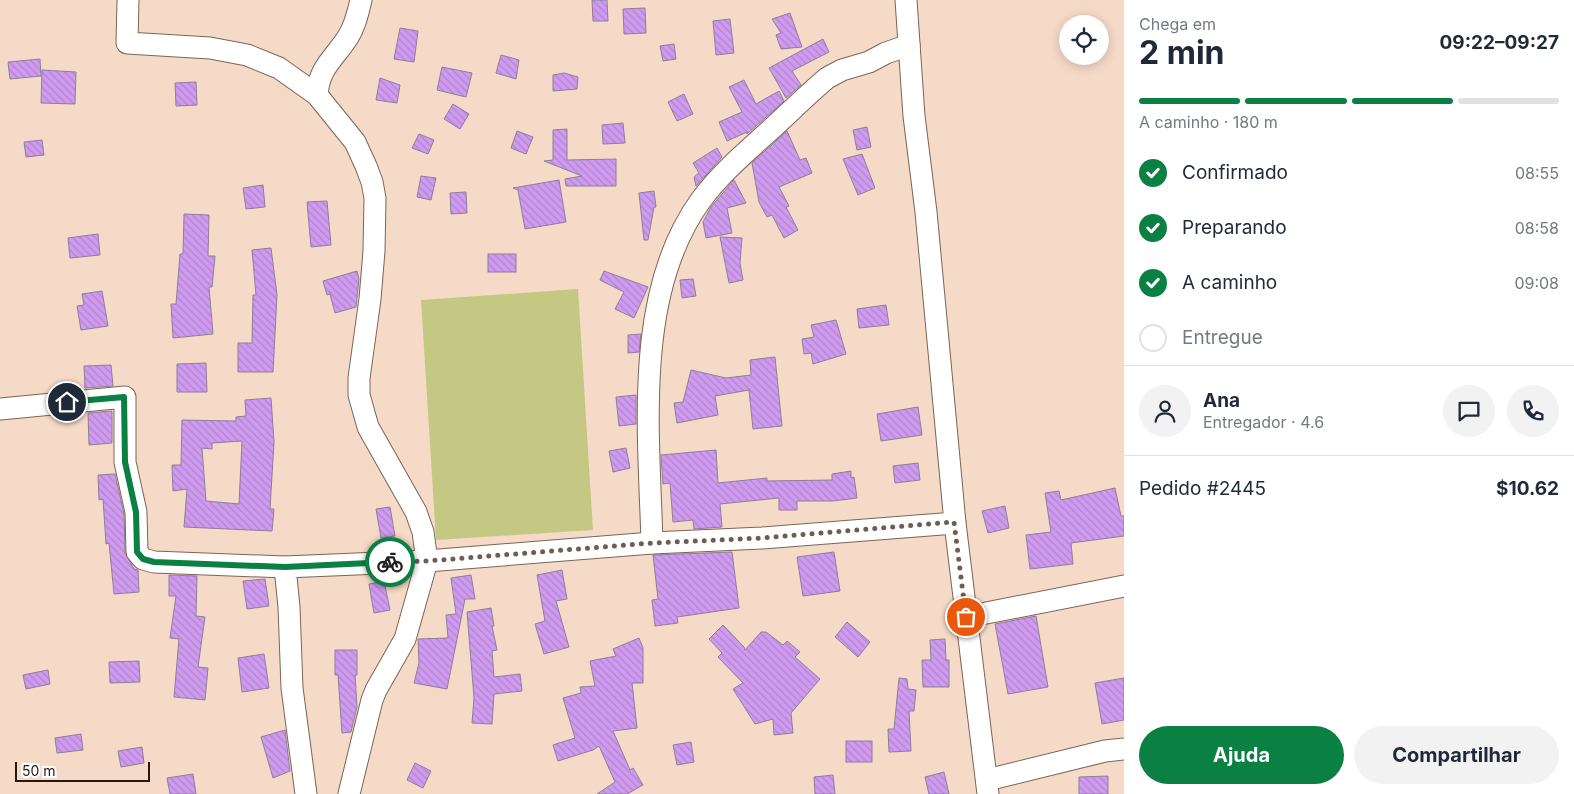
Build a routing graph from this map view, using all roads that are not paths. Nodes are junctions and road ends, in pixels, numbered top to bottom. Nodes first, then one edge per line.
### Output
1 (128, 0) edge
2 (361, 0) edge
3 (906, 0) edge
4 (909, 45) junction
5 (317, 95) junction
6 (0, 409) edge
7 (954, 522) junction
8 (652, 543) junction
9 (427, 561) junction
10 (285, 567) junction
11 (1124, 586) edge
12 (966, 617) junction
13 (1124, 749) edge
14 (988, 787) edge
15 (306, 794) edge
16 (349, 794) edge

1 - 5 street
2 - 5 street
3 - 4 street
4 - 7 street
4 - 8 street
5 - 9 street
6 - 10 street
7 - 8 street
7 - 12 street
8 - 9 street
9 - 10 street
9 - 16 street
10 - 15 street
11 - 12 street
12 - 14 street
13 - 14 street

